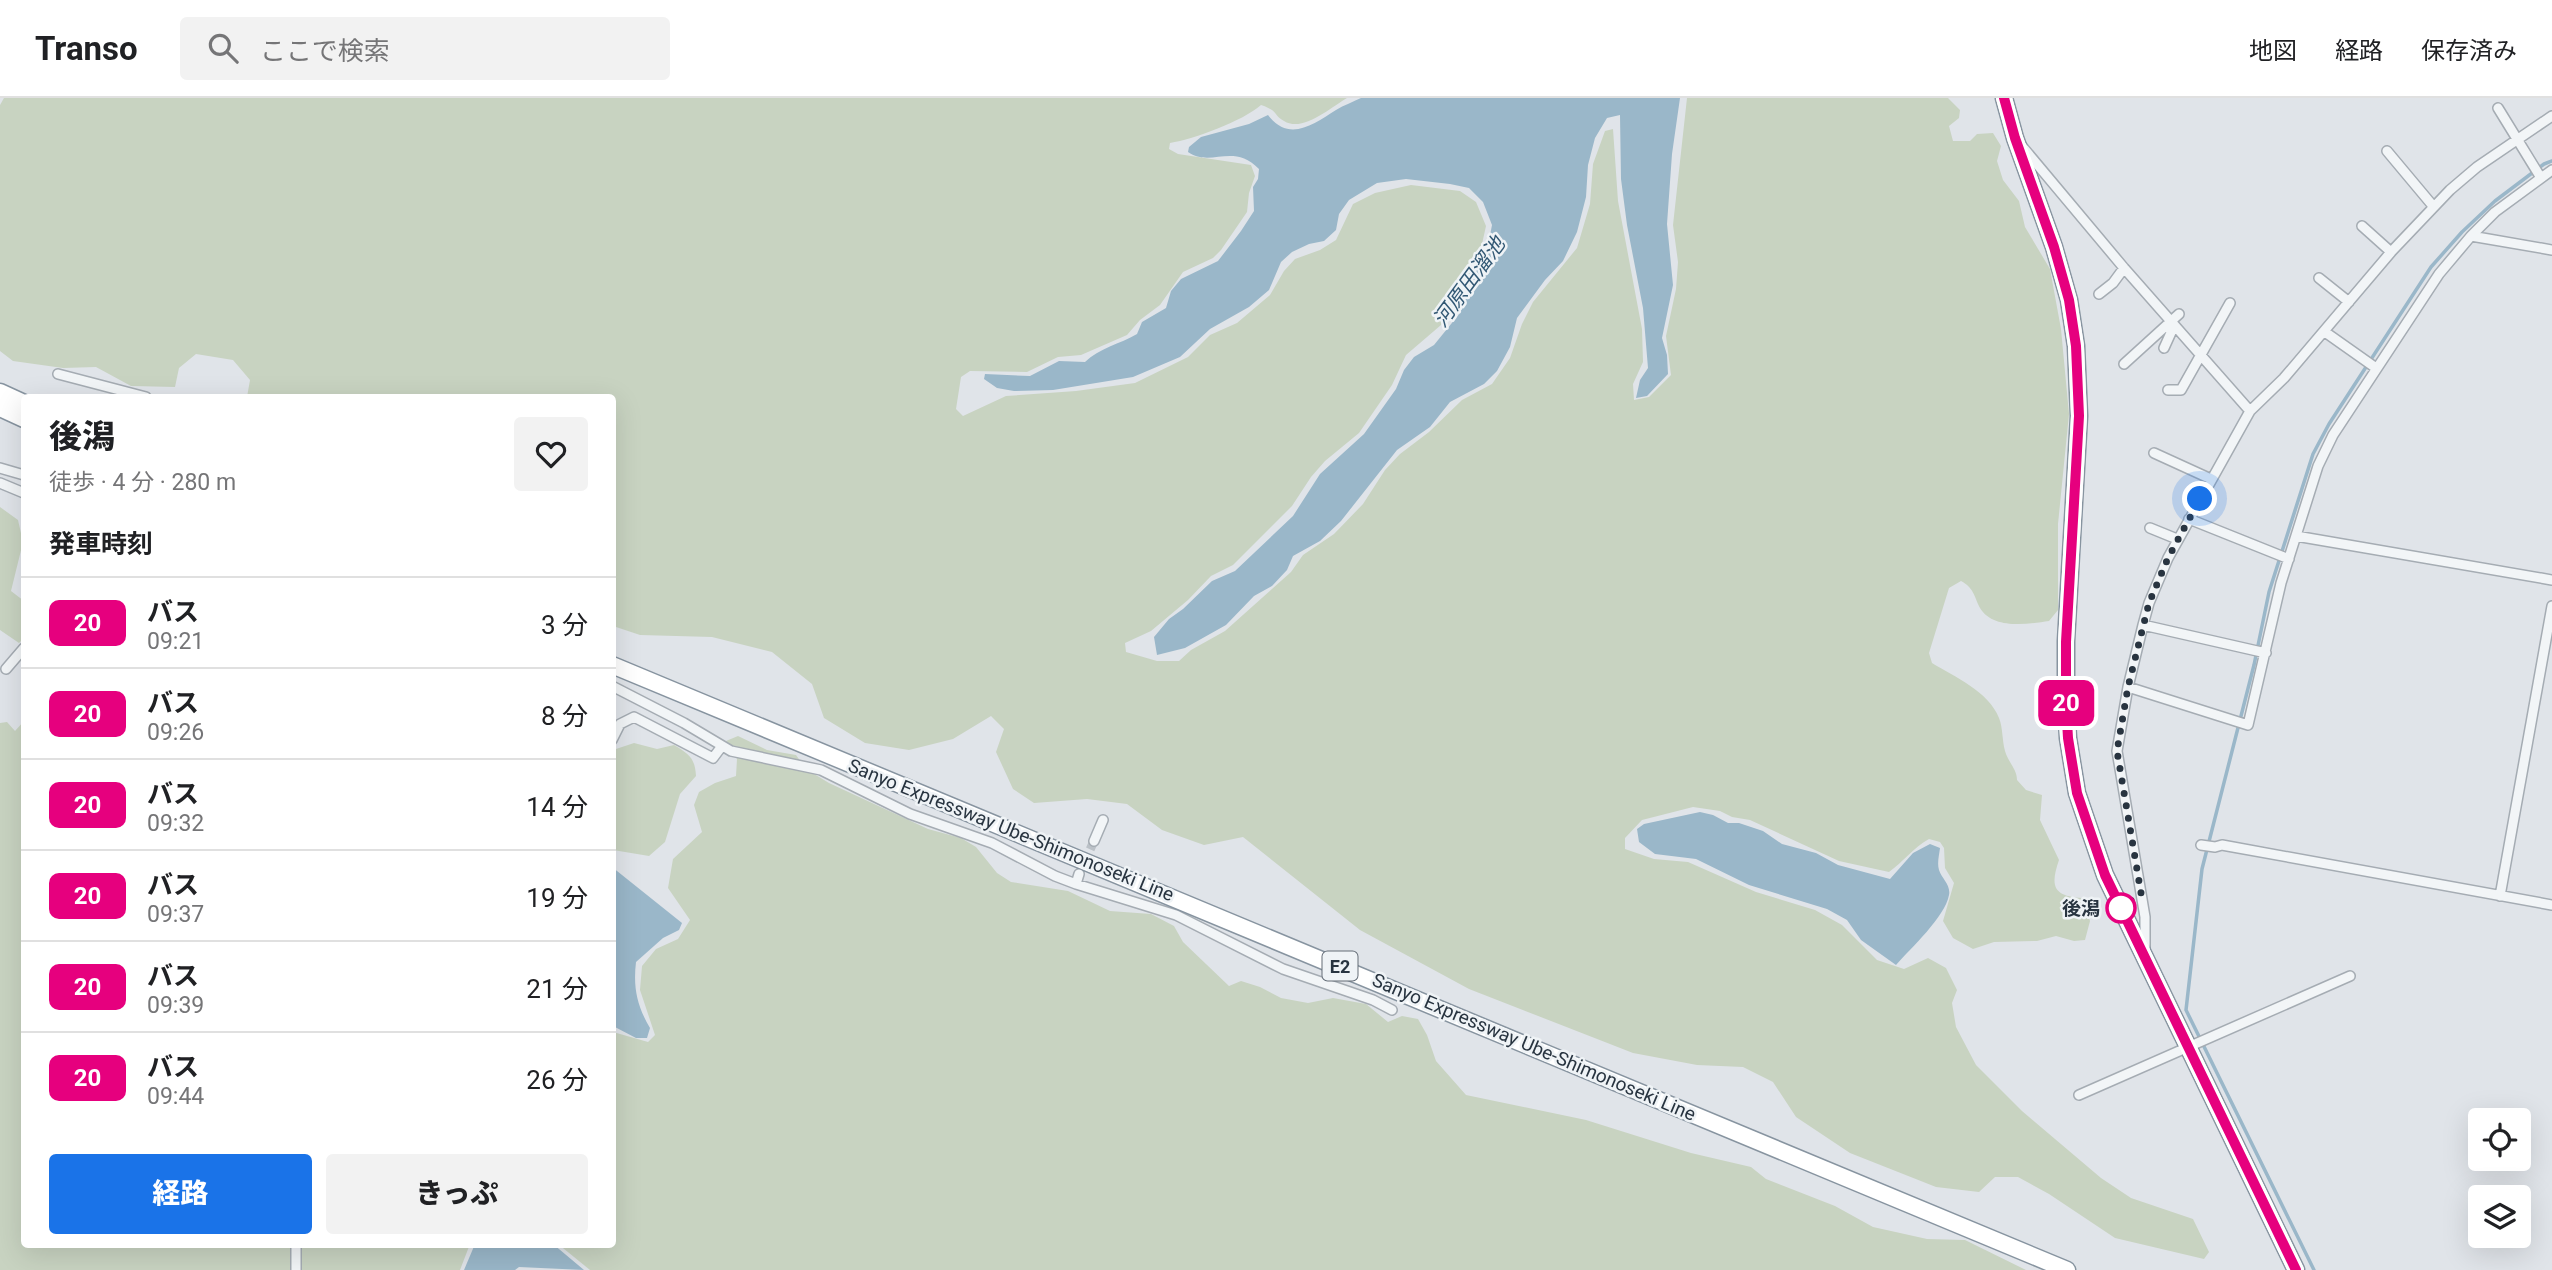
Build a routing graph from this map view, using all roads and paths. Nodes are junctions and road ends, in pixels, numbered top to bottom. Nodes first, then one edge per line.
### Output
1 (2004, 98) edge
2 (2498, 108) dead end
3 (2552, 116) edge
4 (2015, 138) junction
5 (2517, 141) junction
6 (2387, 151) dead end
7 (2552, 170) edge
8 (2541, 178) junction
9 (2433, 206) junction
10 (2362, 226) dead end
11 (2471, 236) junction
12 (2552, 250) edge
13 (2391, 253) junction
14 (2124, 268) junction
15 (2319, 278) dead end
16 (2099, 294) dead end
17 (2348, 302) junction
18 (2230, 303) dead end
19 (2179, 314) dead end
20 (2172, 323) junction
21 (2325, 332) junction
22 (2164, 348) dead end
23 (2201, 354) junction
24 (2124, 364) dead end
25 (2376, 368) junction
26 (58, 374) dead end
27 (2168, 390) dead end
28 (0, 392) edge
29 (122, 394) edge
30 (21, 402) edge
31 (0, 408) edge
32 (2250, 411) junction
33 (21, 418) edge
34 (2154, 453) dead end
35 (0, 468) edge
36 (21, 474) edge
37 (2211, 480) junction
38 (0, 483) edge
39 (21, 492) edge
40 (2189, 519) junction
41 (2150, 528) dead end
42 (2296, 536) junction
43 (2177, 539) junction
44 (2289, 559) junction
45 (2552, 580) edge
46 (2552, 606) edge
47 (2143, 625) junction
48 (21, 652) edge
49 (2266, 653) junction
50 (616, 667) edge
51 (6, 669) dead end
52 (2128, 687) junction
53 (616, 688) edge
54 (616, 732) edge
55 (722, 746) junction
56 (1103, 820) dead end
57 (1094, 841) tunnel mouth
58 (2201, 845) dead end
59 (1079, 874) tunnel mouth
60 (1076, 884) junction
61 (2500, 896) junction
62 (2552, 905) edge
63 (2145, 957) junction
64 (2350, 976) dead end
65 (1392, 1010) dead end
66 (2189, 1048) junction
67 (2080, 1096) dead end
68 (296, 1248) edge
69 (296, 1270) edge
70 (2067, 1270) edge
71 (2296, 1270) edge

1 - 4 highway
2 - 5 street
3 - 5 street
4 - 14 street
4 - 63 highway
5 - 8 street
5 - 9 street
6 - 9 street
7 - 8 street
8 - 11 street
9 - 13 street
10 - 13 street
11 - 12 street
11 - 25 street
13 - 17 street
14 - 16 street
14 - 20 street
15 - 17 street
17 - 21 street
18 - 23 street
19 - 20 street
20 - 22 street
20 - 23 street
20 - 24 street
21 - 25 street
21 - 32 street
23 - 27 street
23 - 32 street
25 - 42 street
26 - 29 street
28 - 30 highway
31 - 33 highway
32 - 37 street
34 - 37 street
35 - 36 street
37 - 40 street
38 - 39 street
40 - 43 street
40 - 44 street
41 - 43 street
42 - 44 street
42 - 45 street
43 - 47 street
44 - 49 street
46 - 61 street
47 - 49 street
47 - 52 street
48 - 51 street
49 - 52 street
50 - 70 highway, Sanyo Expressway Ube-Shimonoseki Line / E2
52 - 63 street
53 - 55 street
54 - 55 street
55 - 60 street
56 - 57 street
58 - 61 street
59 - 60 street
60 - 65 street
61 - 62 street
63 - 66 highway
64 - 66 street
66 - 67 street
66 - 71 highway
68 - 69 street

